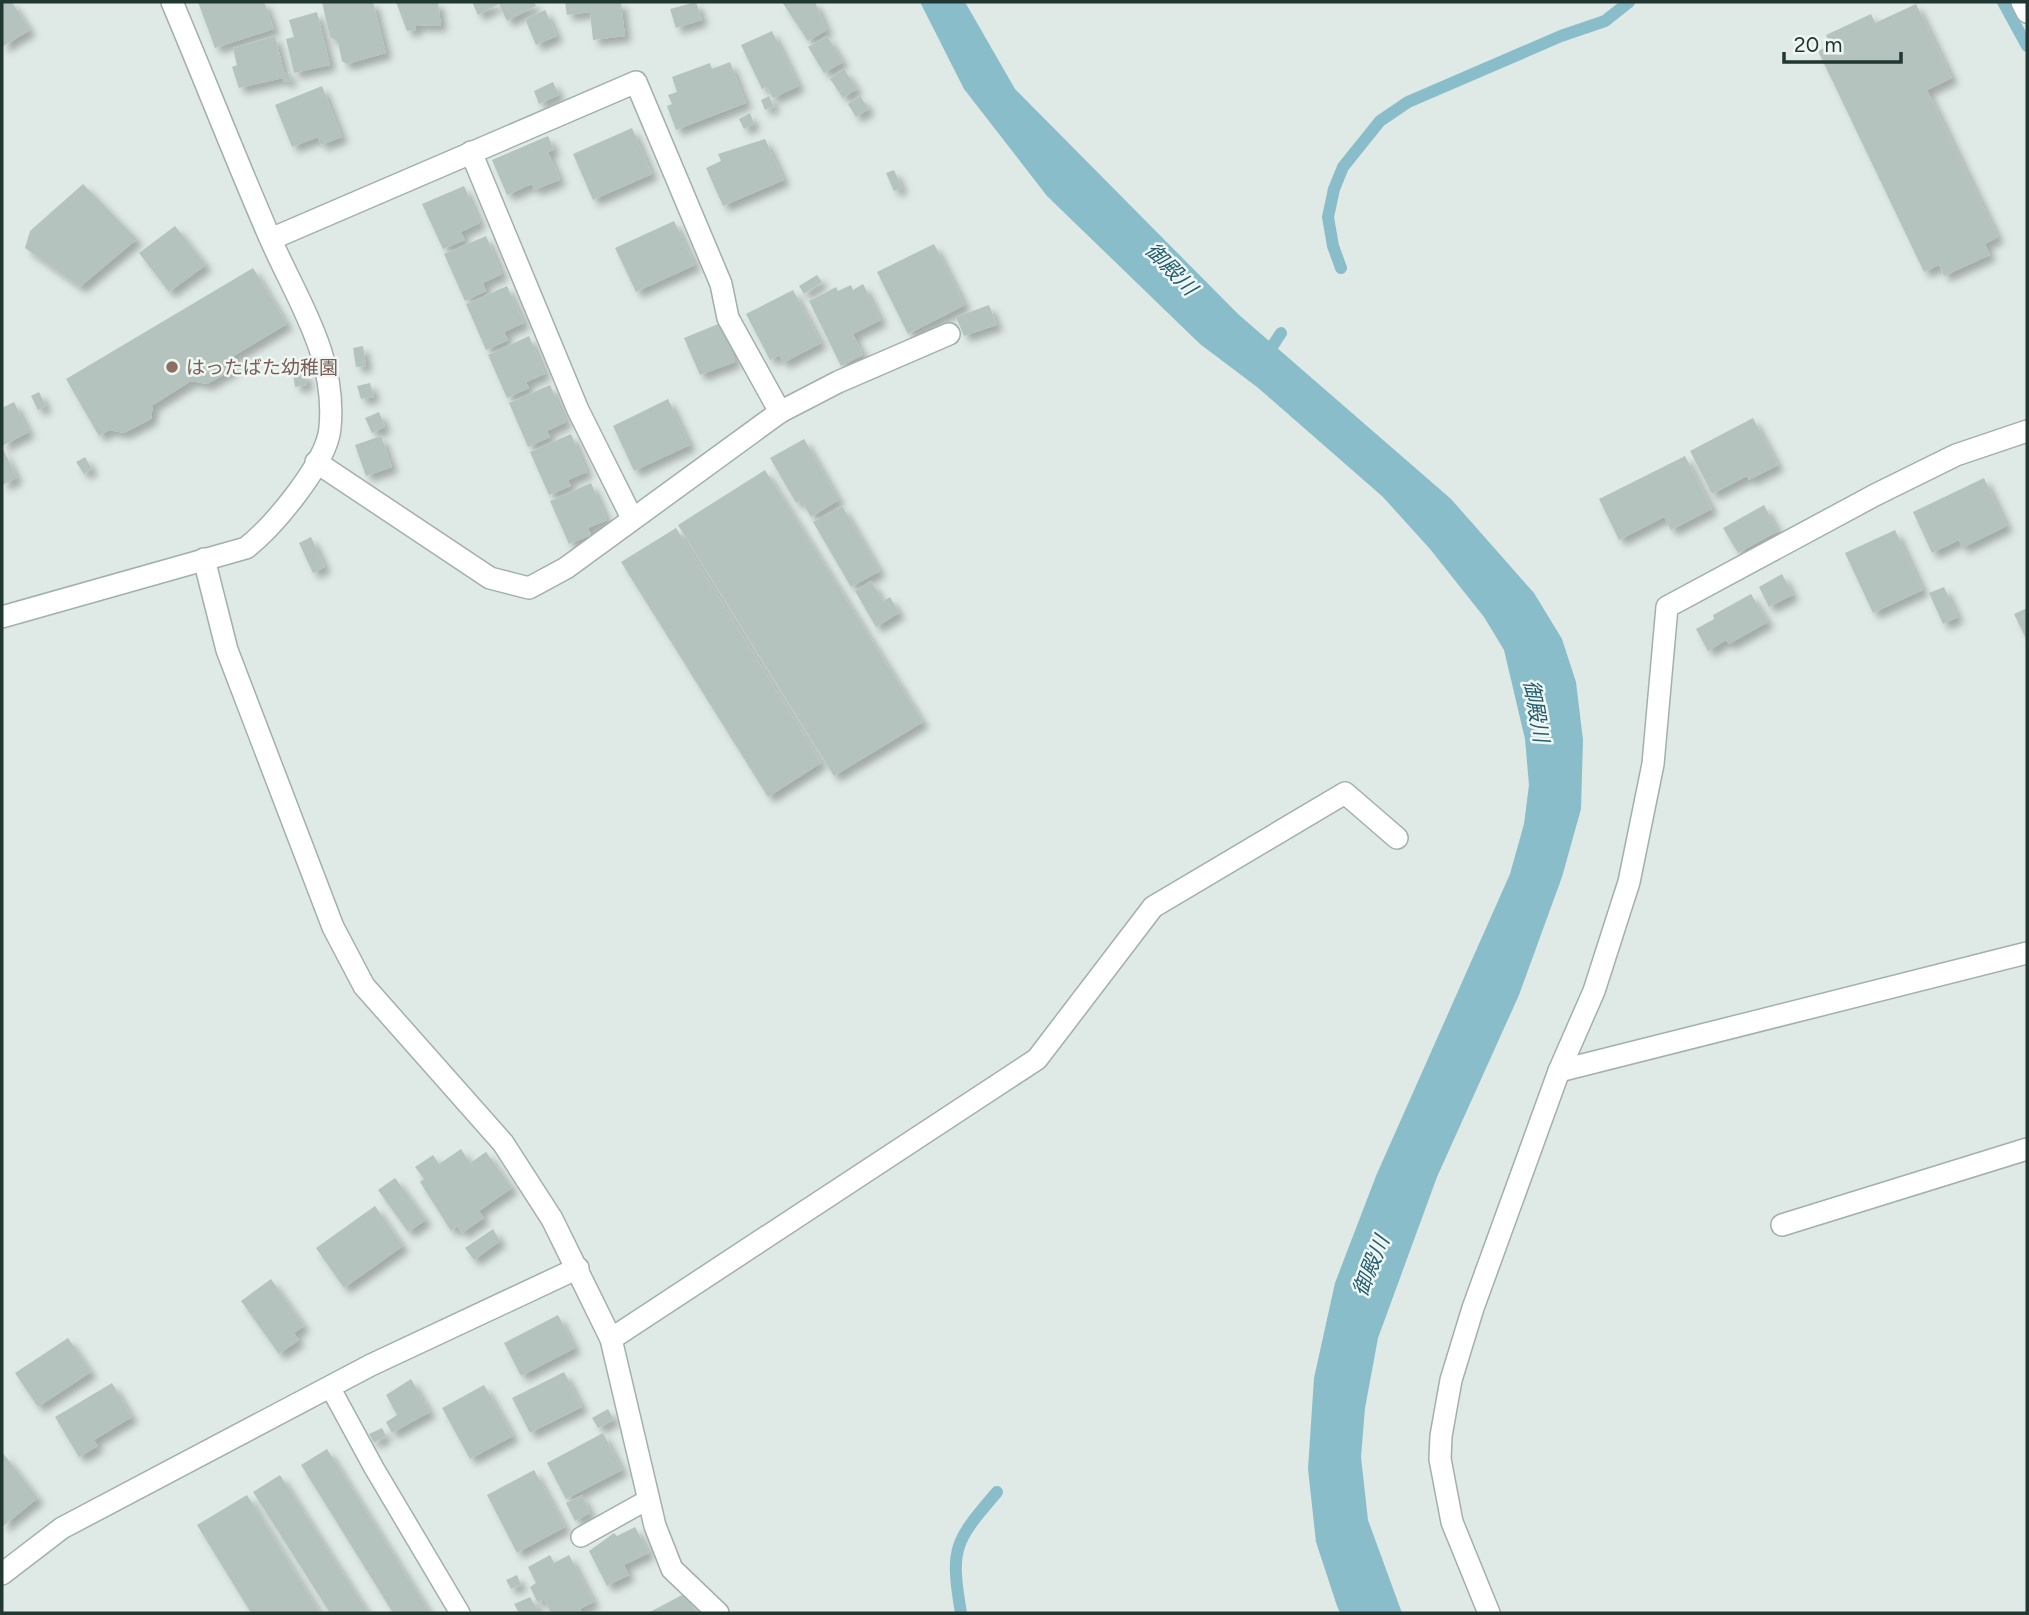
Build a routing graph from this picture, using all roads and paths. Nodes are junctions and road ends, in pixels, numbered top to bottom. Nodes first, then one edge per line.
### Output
1 (172, 2) edge
2 (2022, 2) edge
3 (2027, 12) edge
4 (471, 152) junction
5 (271, 239) junction
6 (948, 334) dead end
7 (780, 412) junction
8 (2027, 431) edge
9 (316, 462) junction
10 (632, 518) junction
11 (204, 559) junction
12 (2, 617) edge
13 (1397, 838) dead end
14 (2027, 953) edge
15 (1559, 1070) junction
16 (2027, 1149) edge
17 (1782, 1225) dead end
18 (578, 1268) junction
19 (611, 1339) junction
20 (330, 1387) junction
21 (649, 1499) junction
22 (580, 1537) dead end
23 (2, 1574) edge
24 (460, 1613) edge
25 (718, 1613) edge
26 (1489, 1613) edge

1 - 5 street
2 - 3 street
4 - 5 street
4 - 7 street
4 - 10 street
5 - 9 street
6 - 7 street
7 - 10 street
8 - 15 street
9 - 10 street
9 - 11 street
11 - 12 street
11 - 18 street
13 - 19 street
14 - 15 street
15 - 26 street
16 - 17 street
18 - 19 street
18 - 20 street
19 - 21 street
20 - 23 street
20 - 24 lane
21 - 22 lane
21 - 25 street

